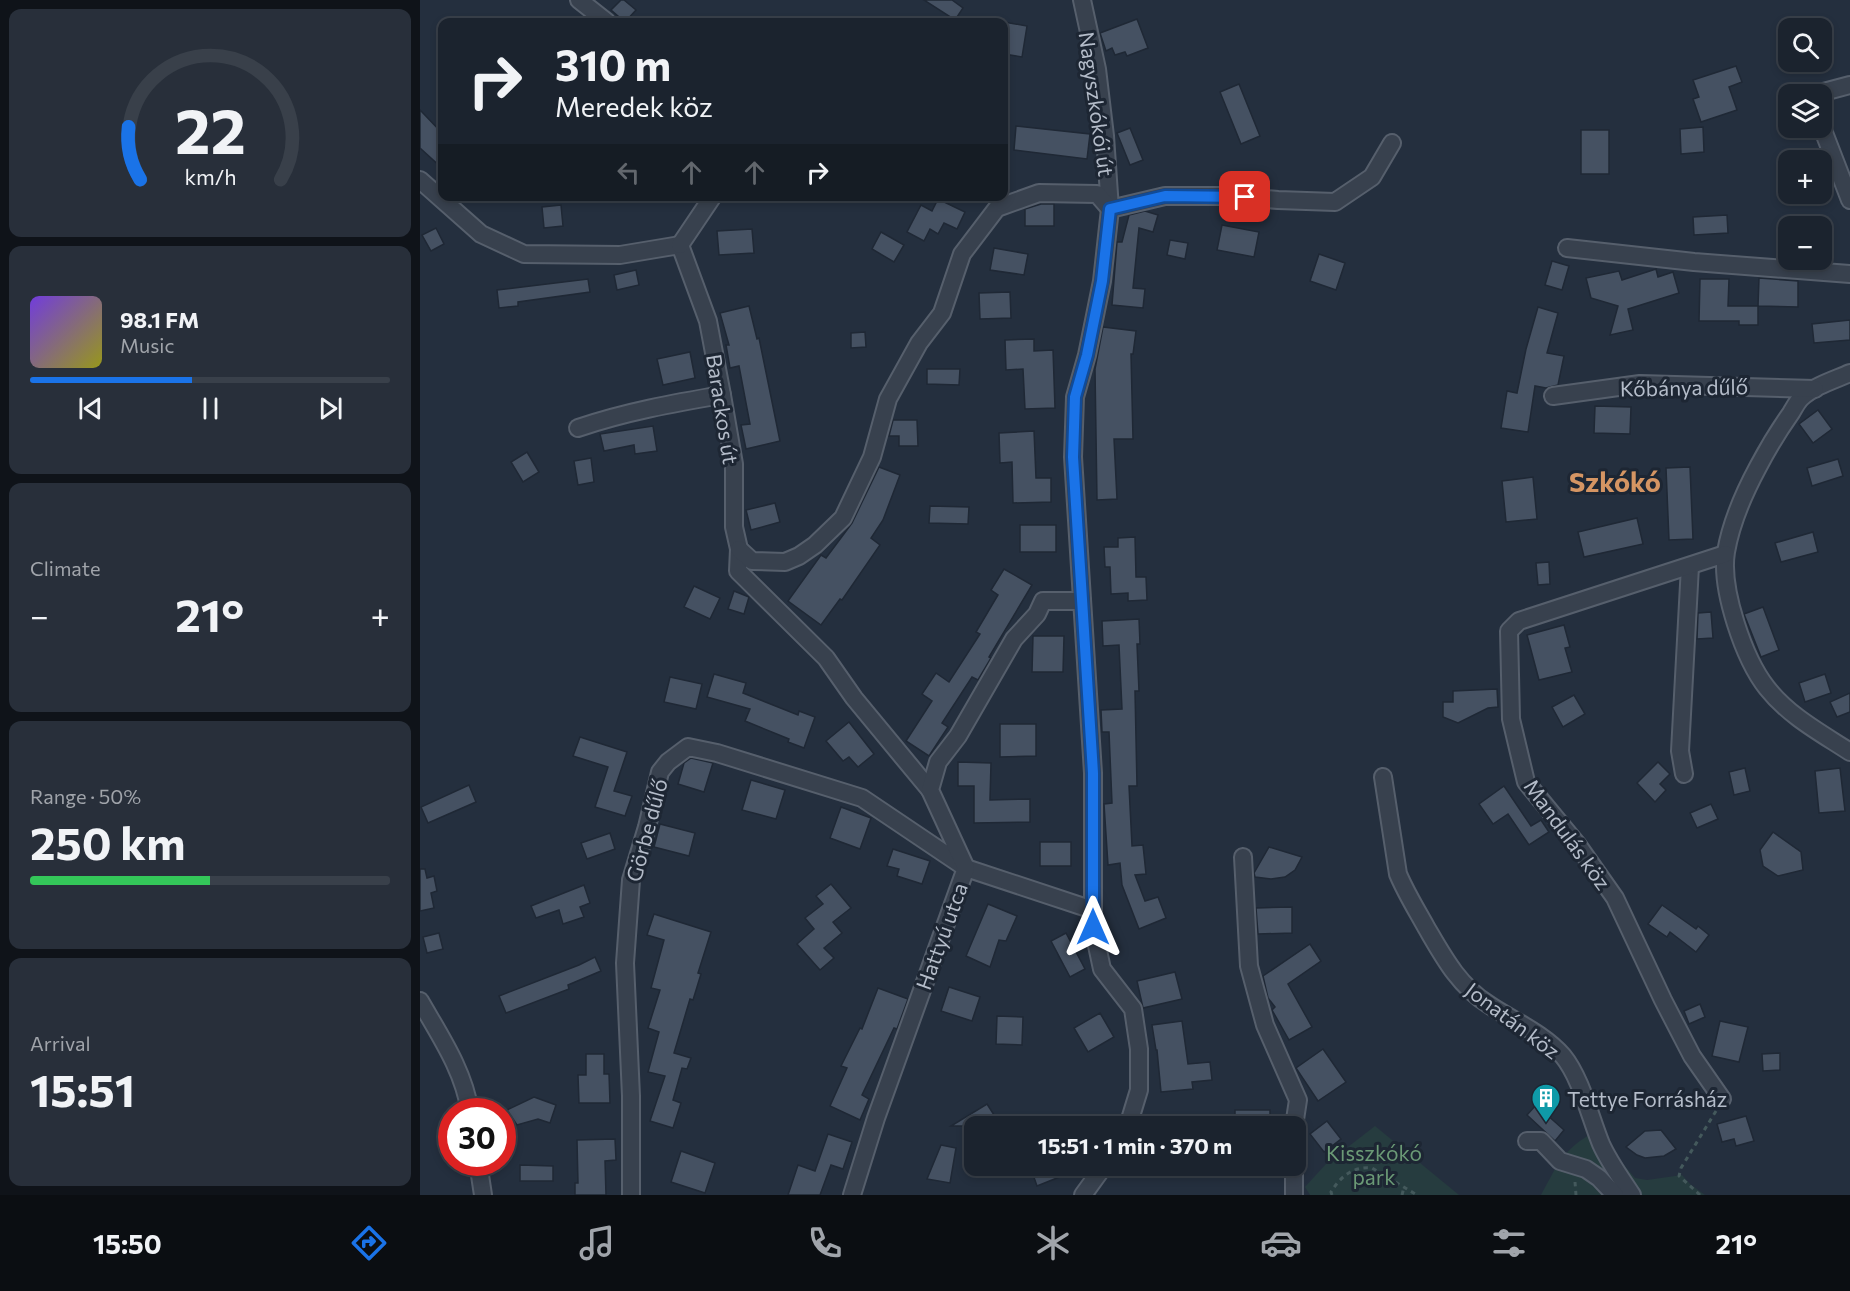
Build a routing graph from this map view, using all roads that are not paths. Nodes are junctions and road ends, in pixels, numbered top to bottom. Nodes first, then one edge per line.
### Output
1 (579, 0) edge
2 (1082, 0) edge
3 (602, 18) edge
4 (1850, 85) edge
5 (1832, 90) edge
6 (1826, 138) edge
7 (1392, 144) dead end
8 (420, 180) edge
9 (438, 196) edge
10 (1850, 200) edge
11 (444, 201) edge
12 (710, 201) edge
13 (1110, 209) junction
14 (680, 245) junction
15 (1567, 248) dead end
16 (1850, 274) edge
17 (1850, 374) edge
18 (1815, 388) junction
19 (722, 395) junction
20 (1553, 396) dead end
21 (578, 428) dead end
22 (739, 549) junction
23 (1725, 554) junction
24 (1690, 566) junction
25 (1082, 601) junction
26 (1850, 752) edge
27 (1684, 774) dead end
28 (1383, 777) dead end
29 (930, 790) junction
30 (1243, 857) dead end
31 (966, 868) junction
32 (1093, 910) junction
33 (420, 1001) edge
34 (466, 1098) edge
35 (1719, 1104) road end
36 (1131, 1116) edge
37 (1296, 1116) edge
38 (1527, 1141) dead end
39 (480, 1176) edge
40 (1097, 1176) edge
41 (1294, 1176) edge
42 (483, 1195) edge
43 (631, 1195) edge
44 (852, 1195) edge
45 (1083, 1195) edge
46 (1294, 1195) edge
47 (1615, 1195) edge
48 (1632, 1195) edge

1 - 3 street
2 - 13 street, Nagyszkókói út
4 - 5 street
6 - 10 street
7 - 13 street
8 - 9 street
11 - 14 street
12 - 14 street
13 - 22 street
13 - 25 street, Nagyszkókói út
14 - 19 street, Barackos út
15 - 16 street
17 - 18 street
18 - 20 street, Kőbánya dűlő
18 - 23 street
19 - 21 street
19 - 22 street, Barackos út
22 - 29 street, Barackos út
23 - 24 street, Mandulás köz
23 - 26 street
24 - 27 street
24 - 35 street, Mandulás köz
25 - 29 street
25 - 32 street, Nagyszkókói út
28 - 48 street, Jonatán köz
29 - 31 street, Hattyú utca
30 - 37 street
31 - 32 street
31 - 43 street, Görbe dűlő
31 - 44 street, Hattyú utca
32 - 36 street, Nagyszkókói út
33 - 34 street
38 - 47 street
39 - 42 street
40 - 45 street
41 - 46 street

